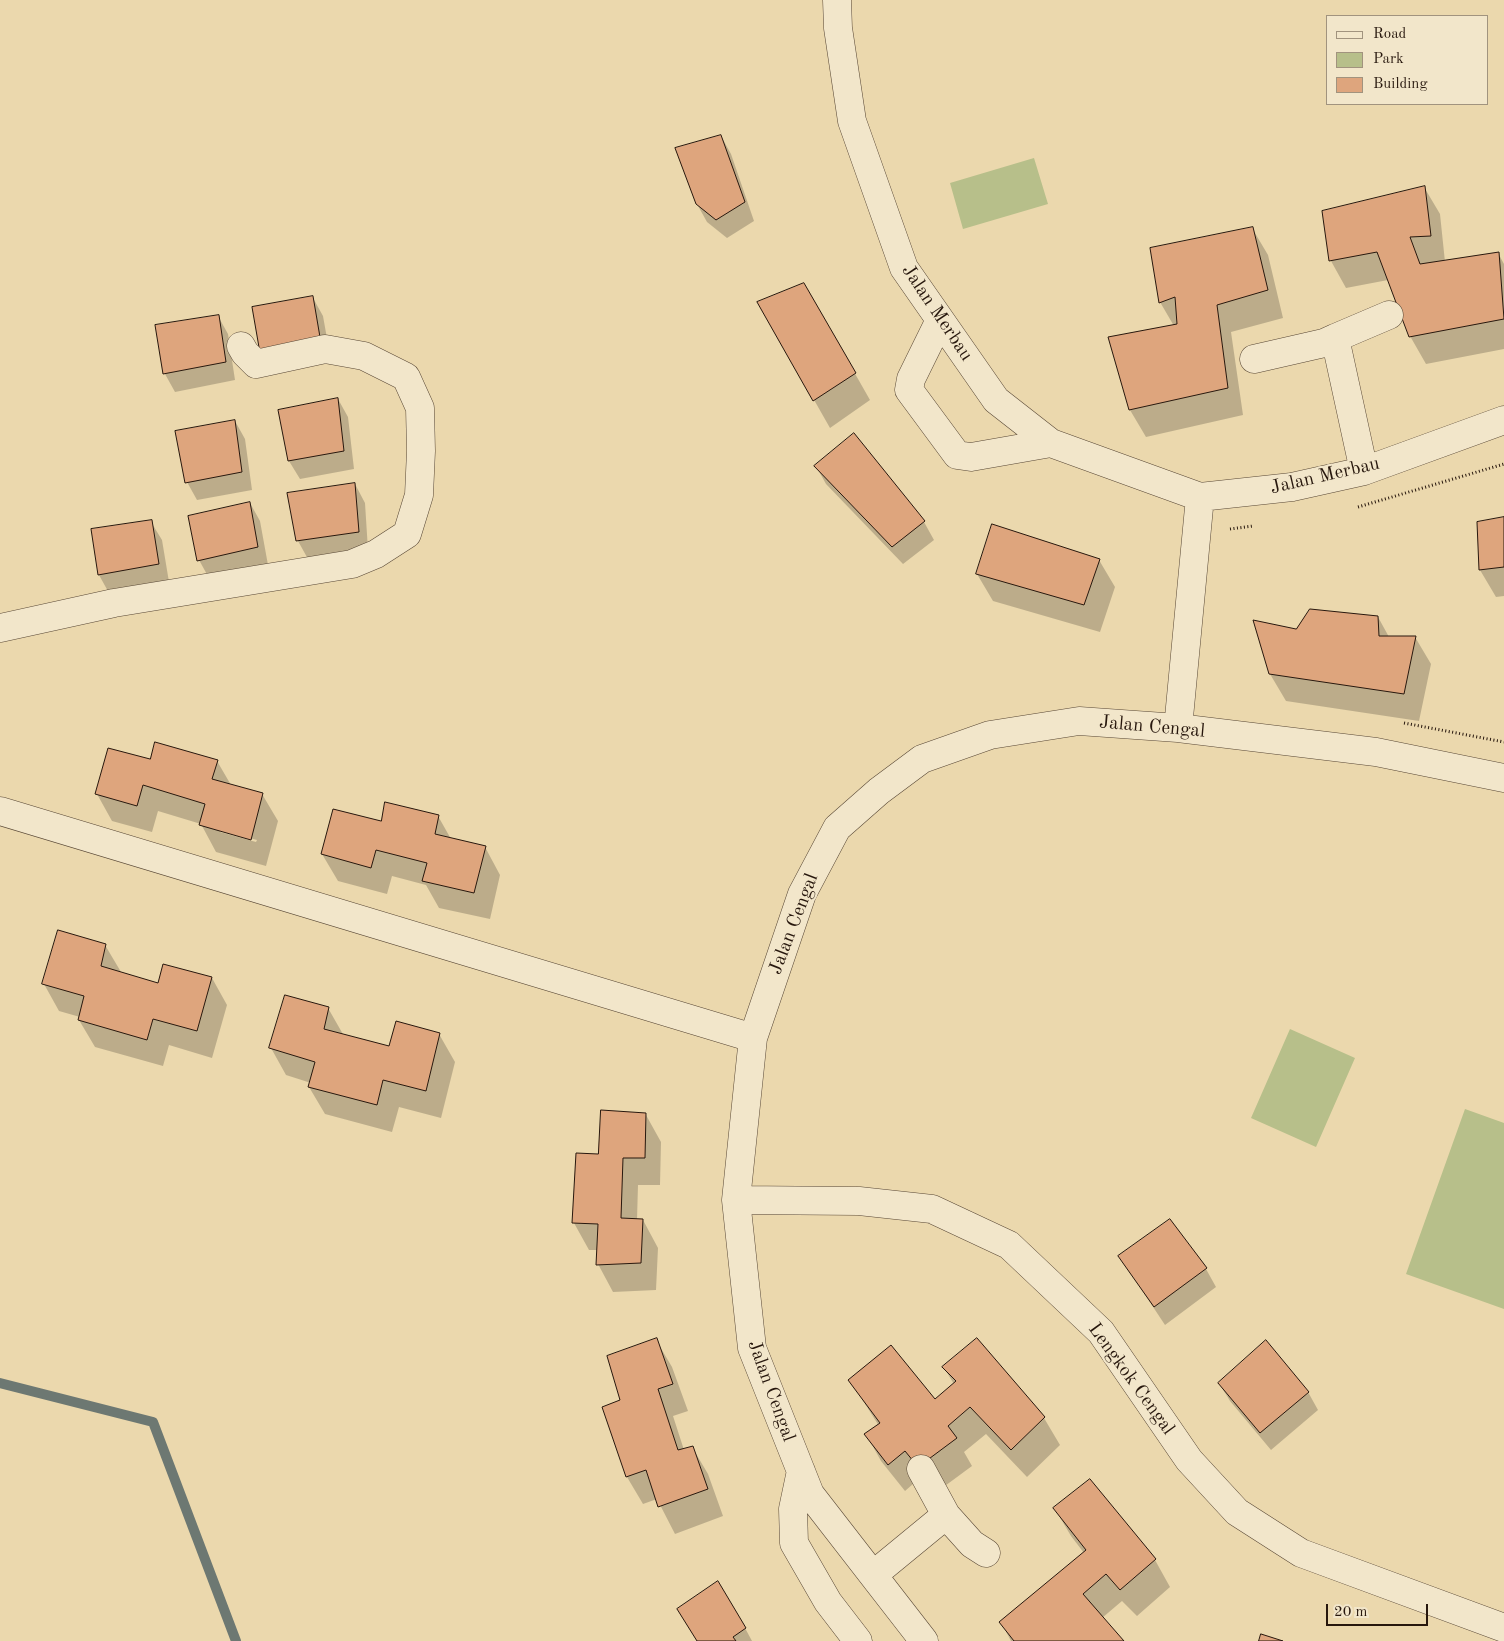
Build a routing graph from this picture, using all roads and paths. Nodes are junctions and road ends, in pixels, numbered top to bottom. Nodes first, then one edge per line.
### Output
1 (837, 0) edge
2 (1389, 315) dead end
3 (940, 320) junction
4 (1335, 338) junction
5 (241, 346) dead end
6 (1254, 359) dead end
7 (1504, 420) edge
8 (1051, 443) junction
9 (1364, 471) junction
10 (1200, 497) junction
11 (0, 628) edge
12 (1178, 728) junction
13 (1504, 778) edge
14 (0, 810) edge
15 (754, 1038) junction
16 (736, 1200) junction
17 (921, 1469) dead end
18 (801, 1471) junction
19 (946, 1515) junction
20 (986, 1553) dead end
21 (873, 1576) junction
22 (1504, 1628) edge
23 (858, 1641) edge
24 (924, 1641) edge

1 - 3 street, Jalan Merbau
2 - 4 street
3 - 8 street, Jalan Merbau
3 - 8 street
4 - 6 street
4 - 9 street
5 - 11 street
7 - 9 street, Jalan Merbau
8 - 10 street, Jalan Merbau
9 - 10 street, Jalan Merbau
10 - 12 street
12 - 13 street, Jalan Cengal
12 - 15 street, Jalan Cengal
14 - 15 street
15 - 16 street, Jalan Cengal
16 - 18 street, Jalan Cengal
16 - 22 street, Lengkok Cengal
17 - 19 street
18 - 21 street, Jalan Cengal
18 - 23 street
19 - 20 street
19 - 21 street
21 - 24 street, Jalan Cengal

